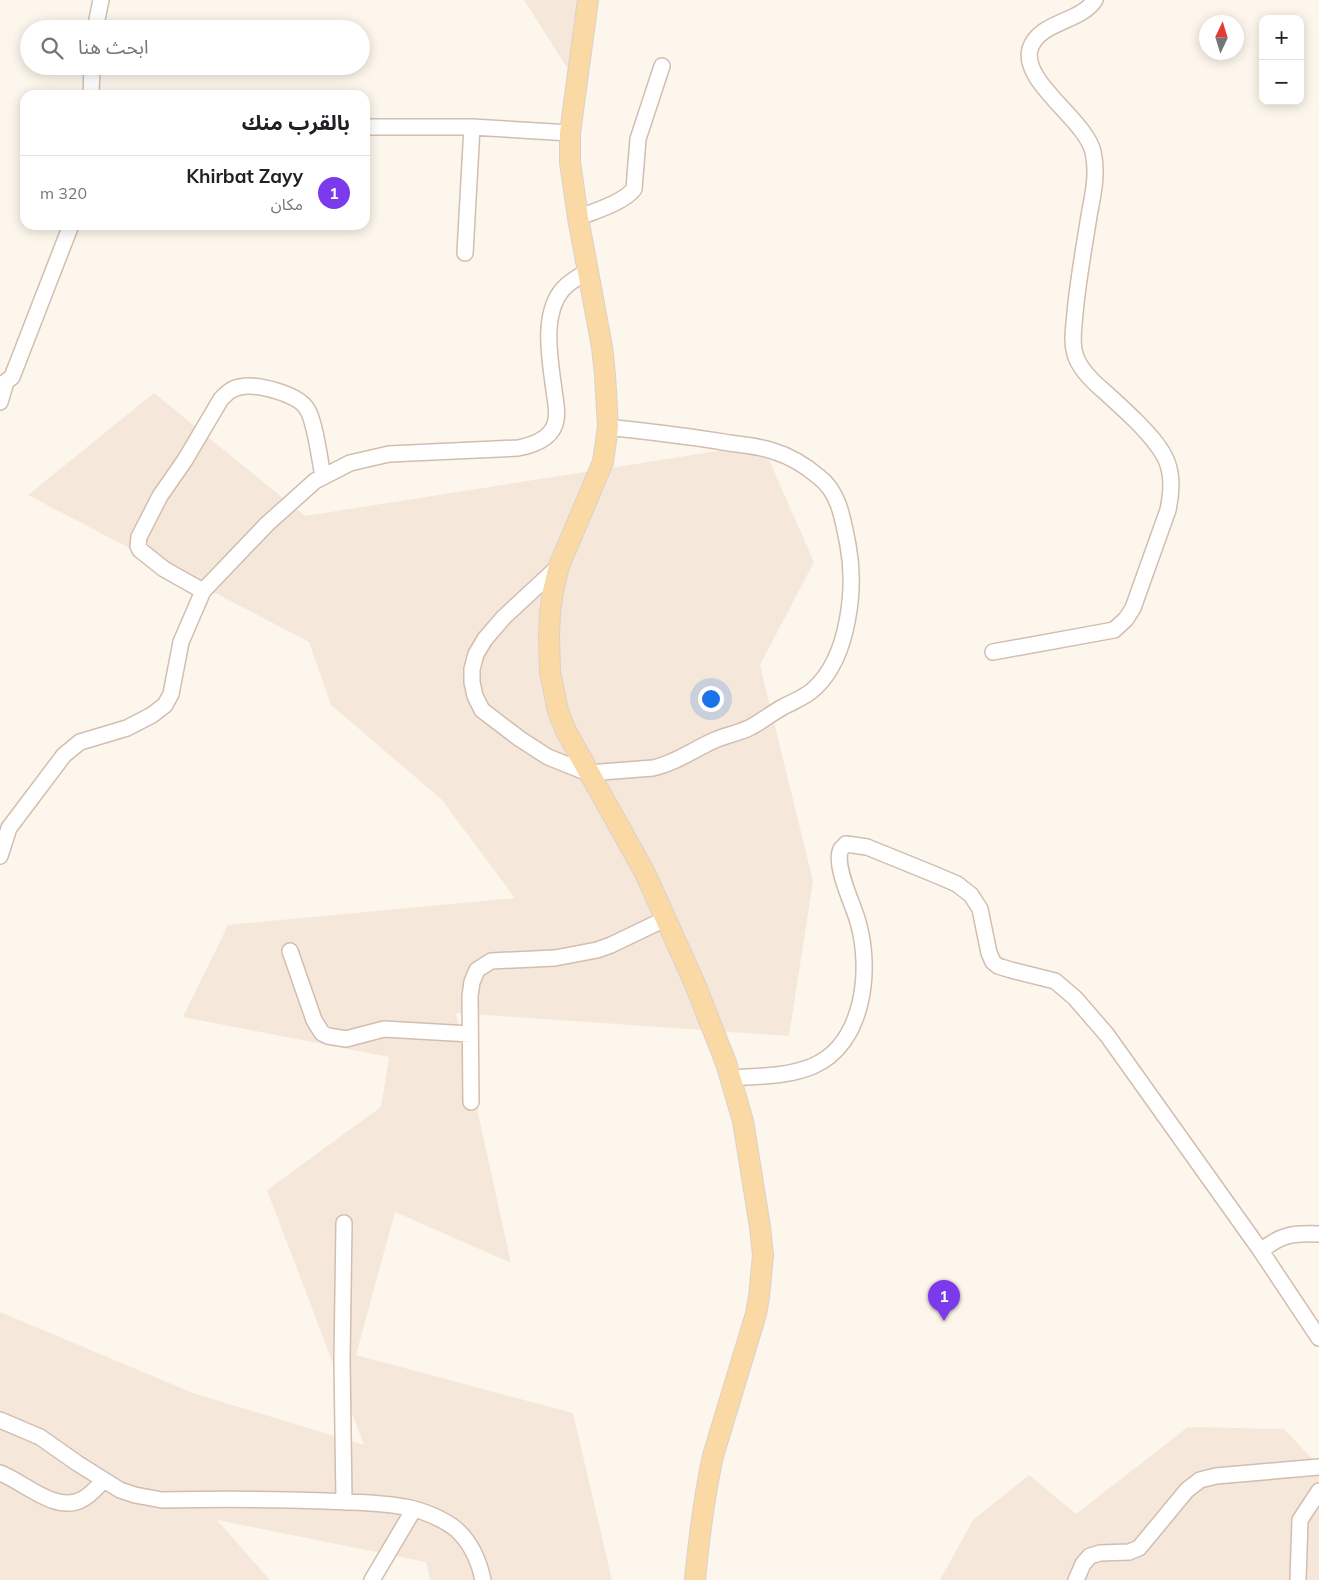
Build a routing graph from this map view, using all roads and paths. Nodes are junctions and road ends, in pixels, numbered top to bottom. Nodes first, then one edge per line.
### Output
1 (102, 0) edge
2 (588, 0) edge
3 (1095, 0) edge
4 (97, 20) edge
5 (662, 66) dead end
6 (92, 75) edge
7 (91, 90) edge
8 (370, 127) edge
9 (472, 127) junction
10 (570, 133) junction
11 (578, 218) junction
12 (69, 230) edge
13 (465, 253) dead end
14 (588, 271) junction
15 (3, 383) edge
16 (0, 402) edge
17 (608, 427) junction
18 (323, 477) junction
19 (559, 566) junction
20 (203, 591) junction
21 (993, 652) dead end
22 (588, 773) junction
23 (5, 825) edge
24 (0, 856) edge
25 (665, 919) junction
26 (290, 951) dead end
27 (470, 1034) junction
28 (730, 1078) junction
29 (471, 1102) dead end
30 (344, 1223) dead end
31 (1319, 1234) edge
32 (1261, 1251) junction
33 (1319, 1338) edge
34 (0, 1420) edge
35 (1319, 1467) edge
36 (0, 1473) edge
37 (104, 1480) junction
38 (1319, 1491) edge
39 (344, 1502) junction
40 (414, 1509) junction
41 (372, 1580) edge
42 (482, 1580) edge
43 (695, 1580) edge
44 (1076, 1580) edge
45 (1298, 1580) edge

1 - 4 street
2 - 10 main road
3 - 21 street
5 - 11 street
6 - 7 street
8 - 9 street
9 - 10 street
9 - 13 street
10 - 11 main road
11 - 14 main road
12 - 15 street
14 - 17 main road
14 - 18 street
15 - 16 street
17 - 19 main road
17 - 22 street
18 - 20 street
18 - 20 street
19 - 22 main road
19 - 22 street
20 - 23 street
22 - 25 main road
23 - 24 street
25 - 27 street
25 - 28 main road
26 - 27 street
27 - 29 street
28 - 32 street
28 - 43 main road
30 - 39 street
31 - 32 street
32 - 33 street
34 - 37 street
35 - 44 street
36 - 37 street
37 - 39 street
38 - 45 street
39 - 40 street
40 - 41 street
40 - 42 street

